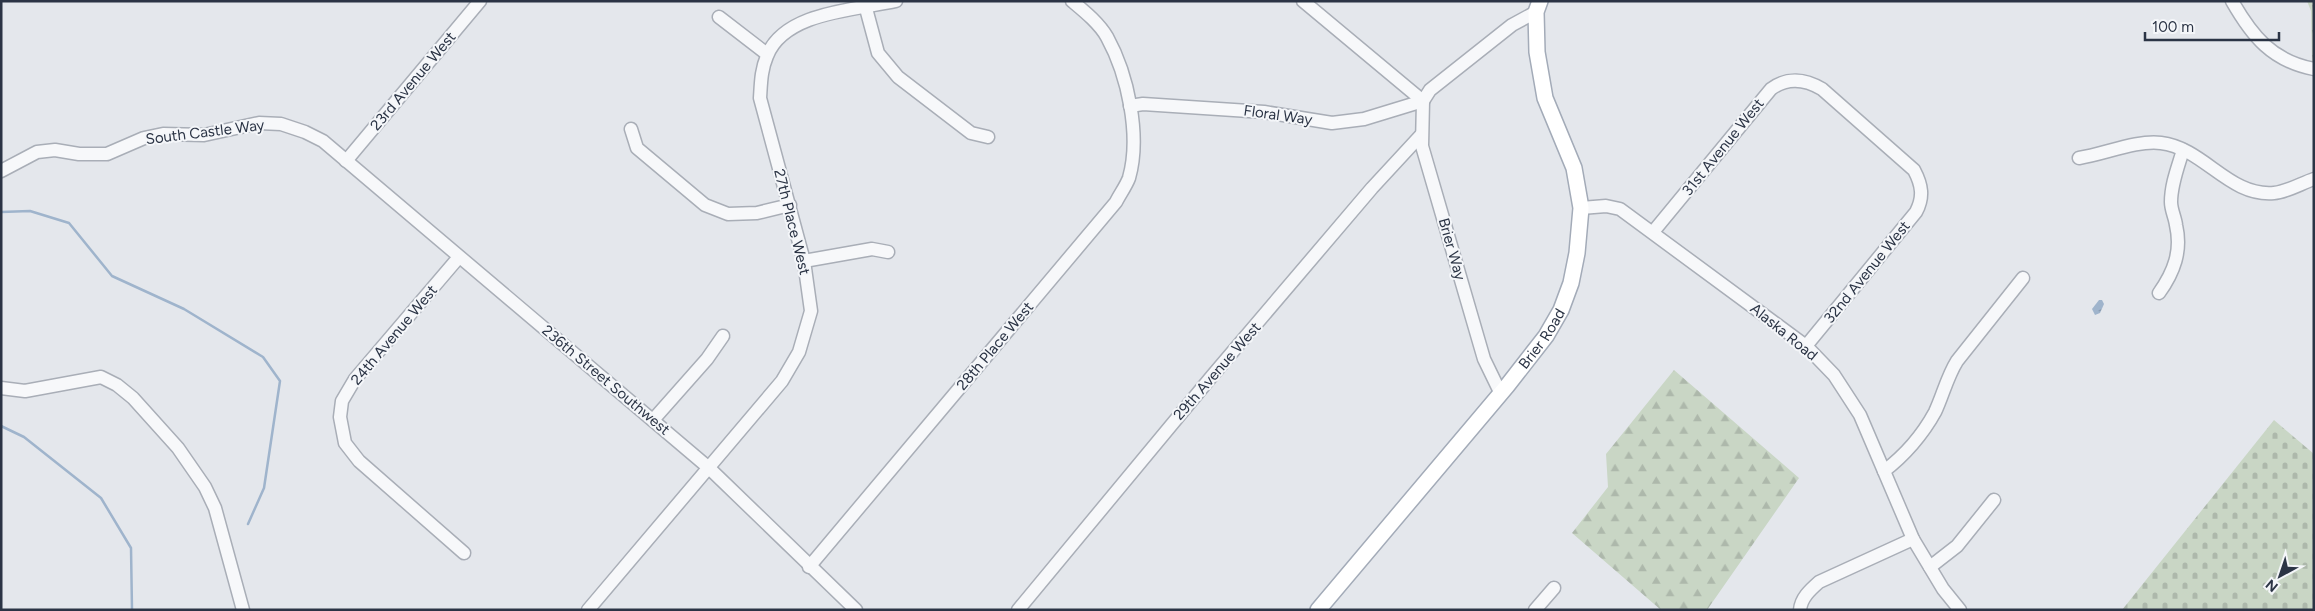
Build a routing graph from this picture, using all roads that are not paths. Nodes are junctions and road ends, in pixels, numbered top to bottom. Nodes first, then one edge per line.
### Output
1 (480, 1) edge
2 (896, 1) edge
3 (1072, 1) edge
4 (1303, 1) edge
5 (2232, 1) edge
6 (865, 5) edge
7 (1538, 7) edge
8 (719, 17) dead end
9 (767, 54) junction
10 (2314, 69) edge
11 (1804, 81) joint
12 (1423, 101) junction
13 (1130, 106) junction
14 (631, 129) dead end
15 (1421, 135) junction
16 (988, 137) dead end
17 (2183, 150) junction
18 (2079, 158) dead end
19 (346, 161) junction
20 (1, 171) edge
21 (2314, 179) edge
22 (790, 206) junction
23 (1581, 208) junction
24 (1654, 232) junction
25 (888, 252) dead end
26 (459, 257) junction
27 (804, 261) junction
28 (2023, 278) dead end
29 (2159, 293) dead end
30 (723, 336) dead end
31 (1806, 346) junction
32 (1, 388) edge
33 (1501, 394) junction
34 (653, 420) junction
35 (709, 468) junction
36 (1884, 471) junction
37 (1994, 500) dead end
38 (1913, 538) junction
39 (464, 553) dead end
40 (809, 566) junction
41 (1930, 567) junction
42 (1554, 588) dead end
43 (243, 610) edge
44 (588, 610) edge
45 (856, 610) edge
46 (1018, 610) edge
47 (1318, 610) edge
48 (1535, 610) edge
49 (1800, 610) edge
50 (1960, 610) edge

1 - 19 street, 23rd Avenue West
2 - 6 street, 27th Place West
3 - 13 street
4 - 12 street
5 - 10 street
6 - 9 street, 27th Place West
6 - 16 street
7 - 12 street
7 - 23 main road, Brier Road
8 - 9 street
9 - 22 street, 27th Place West
11 - 24 street, 31st Avenue West
11 - 31 street, 32nd Avenue West
12 - 13 street, Floral Way
12 - 15 street, Brier Way
13 - 40 street, 28th Place West
14 - 22 street
15 - 33 street, Brier Way
15 - 46 street, 29th Avenue West
17 - 18 street
17 - 21 street
17 - 29 street
19 - 20 street, South Castle Way
19 - 26 street, 236th Street Southwest
22 - 27 street, 27th Place West
23 - 24 street, Alaska Road
23 - 33 main road, Brier Road
24 - 31 street, Alaska Road
25 - 27 street
26 - 34 street, 236th Street Southwest
26 - 39 street, 24th Avenue West
27 - 35 street, 27th Place West
28 - 36 street
30 - 34 street
31 - 36 street, Alaska Road
32 - 43 street
33 - 47 main road, Brier Road
34 - 35 street, 236th Street Southwest
35 - 40 street, 236th Street Southwest
35 - 44 street, 27th Place West
36 - 38 street, Alaska Road
37 - 41 street
38 - 41 street, Alaska Road
38 - 49 street
40 - 45 street, 236th Street Southwest
41 - 50 street, Alaska Road
42 - 48 street

